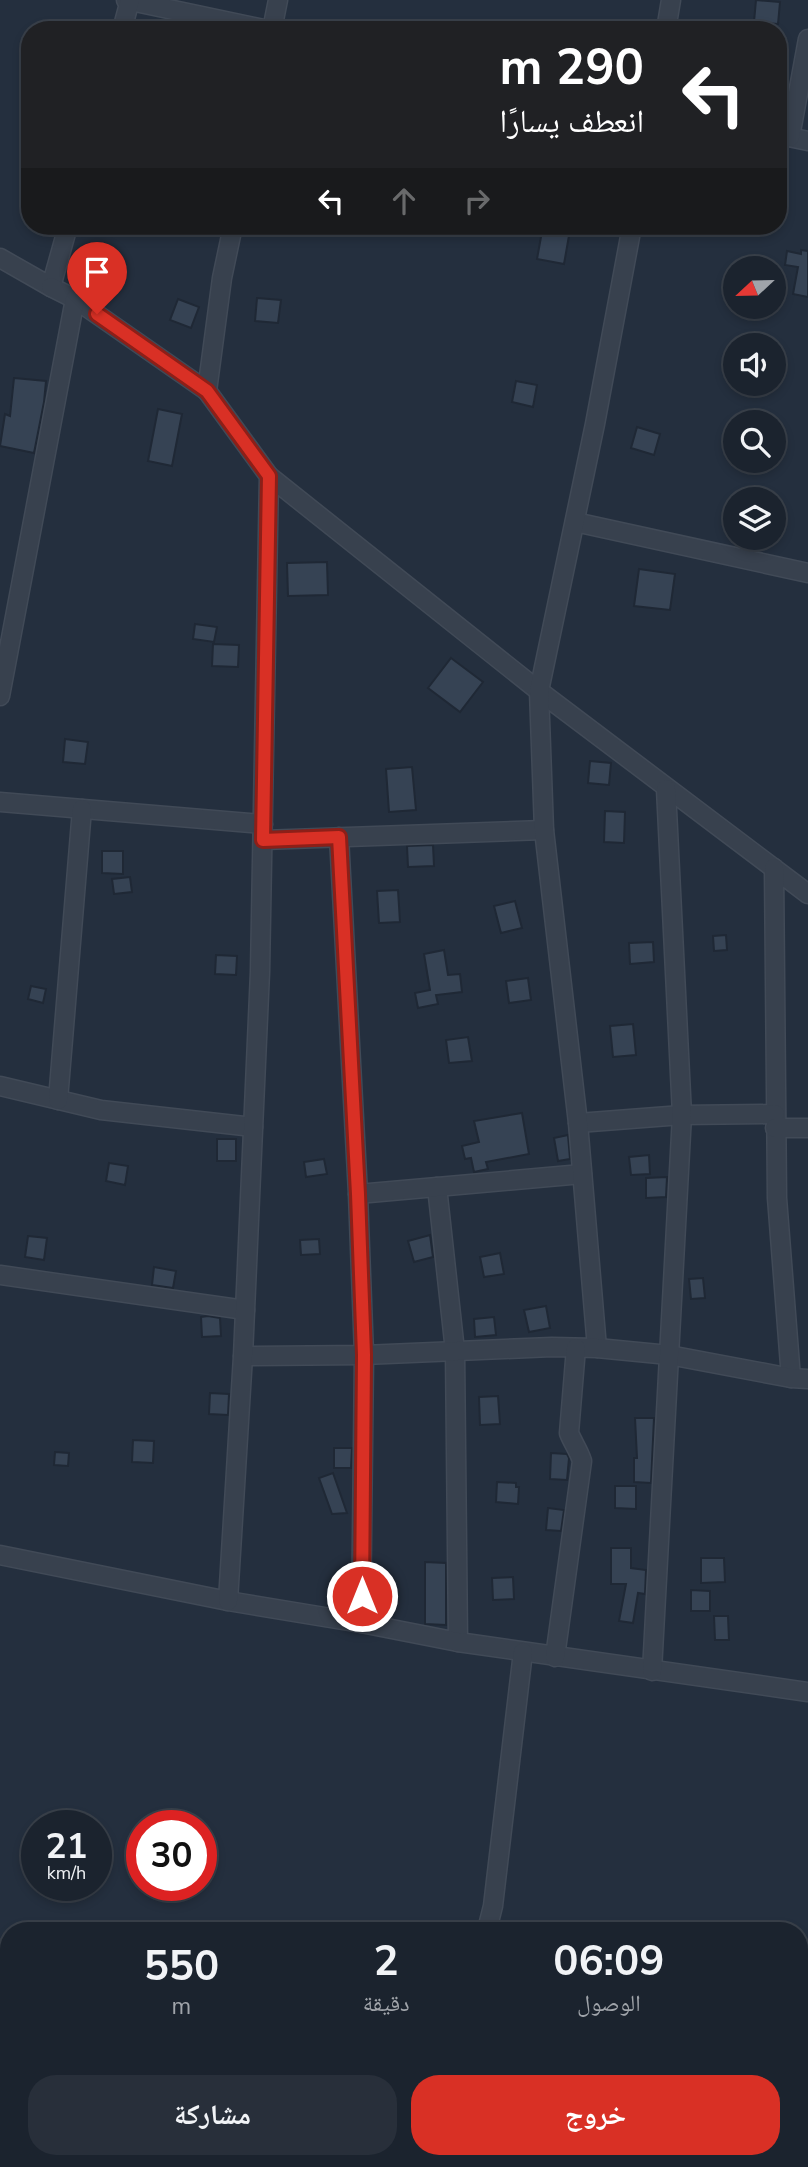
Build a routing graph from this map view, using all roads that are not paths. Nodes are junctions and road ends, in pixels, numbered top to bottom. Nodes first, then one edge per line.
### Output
1 (129, 0) edge
2 (278, 0) edge
3 (671, 0) edge
4 (124, 21) edge
5 (228, 21) edge
6 (272, 21) edge
7 (668, 21) edge
8 (808, 39) edge
9 (792, 137) edge
10 (65, 235) edge
11 (231, 235) edge
12 (630, 235) edge
13 (0, 258) edge
14 (51, 287) junction
15 (75, 299) junction
16 (207, 391) junction
17 (269, 476) junction
18 (575, 522) junction
19 (808, 573) edge
20 (4, 647) edge
21 (539, 691) junction
22 (0, 696) edge
23 (666, 789) junction
24 (0, 802) edge
25 (82, 809) junction
26 (544, 830) junction
27 (263, 832) junction
28 (339, 837) junction
29 (774, 868) junction
30 (808, 894) edge
31 (0, 1086) edge
32 (58, 1100) junction
33 (682, 1115) junction
34 (775, 1121) junction
35 (578, 1123) junction
36 (253, 1127) junction
37 (808, 1128) edge
38 (582, 1174) junction
39 (437, 1187) junction
40 (358, 1194) junction
41 (0, 1276) edge
42 (245, 1310) junction
43 (576, 1348) junction
44 (597, 1348) junction
45 (455, 1351) junction
46 (364, 1355) junction
47 (669, 1355) junction
48 (243, 1356) junction
49 (799, 1379) edge
50 (0, 1555) edge
51 (228, 1601) junction
52 (361, 1623) junction
53 (457, 1642) junction
54 (523, 1652) junction
55 (555, 1657) junction
56 (652, 1671) junction
57 (808, 1692) edge
58 (489, 1922) edge

1 - 4 street
1 - 5 street
2 - 6 street
3 - 7 street
8 - 9 street
10 - 14 street
11 - 16 street
12 - 18 street
13 - 14 street
14 - 15 street
15 - 16 street
15 - 20 street
16 - 17 street
17 - 21 street
17 - 27 street
18 - 19 street
18 - 21 street
20 - 22 street
21 - 23 street
21 - 26 street
23 - 29 street
23 - 33 street
24 - 25 street
25 - 27 street
25 - 32 street
26 - 28 street
26 - 35 street
27 - 28 street
27 - 36 street
28 - 40 street
29 - 30 street
29 - 34 street
31 - 32 street
32 - 36 street
33 - 34 street
33 - 35 street
33 - 47 street
34 - 37 street
34 - 49 street
35 - 38 street
36 - 42 street
38 - 39 street
38 - 44 street
39 - 40 street
39 - 45 street
40 - 46 street
41 - 42 street
42 - 48 street
43 - 44 street
43 - 45 street
43 - 55 street
44 - 47 street
45 - 46 street
45 - 53 street
46 - 48 street
46 - 52 street
47 - 49 street
47 - 56 street
48 - 51 street
50 - 51 street
51 - 52 street
52 - 53 street
53 - 54 street
54 - 55 street
54 - 58 street
55 - 56 street
56 - 57 street

